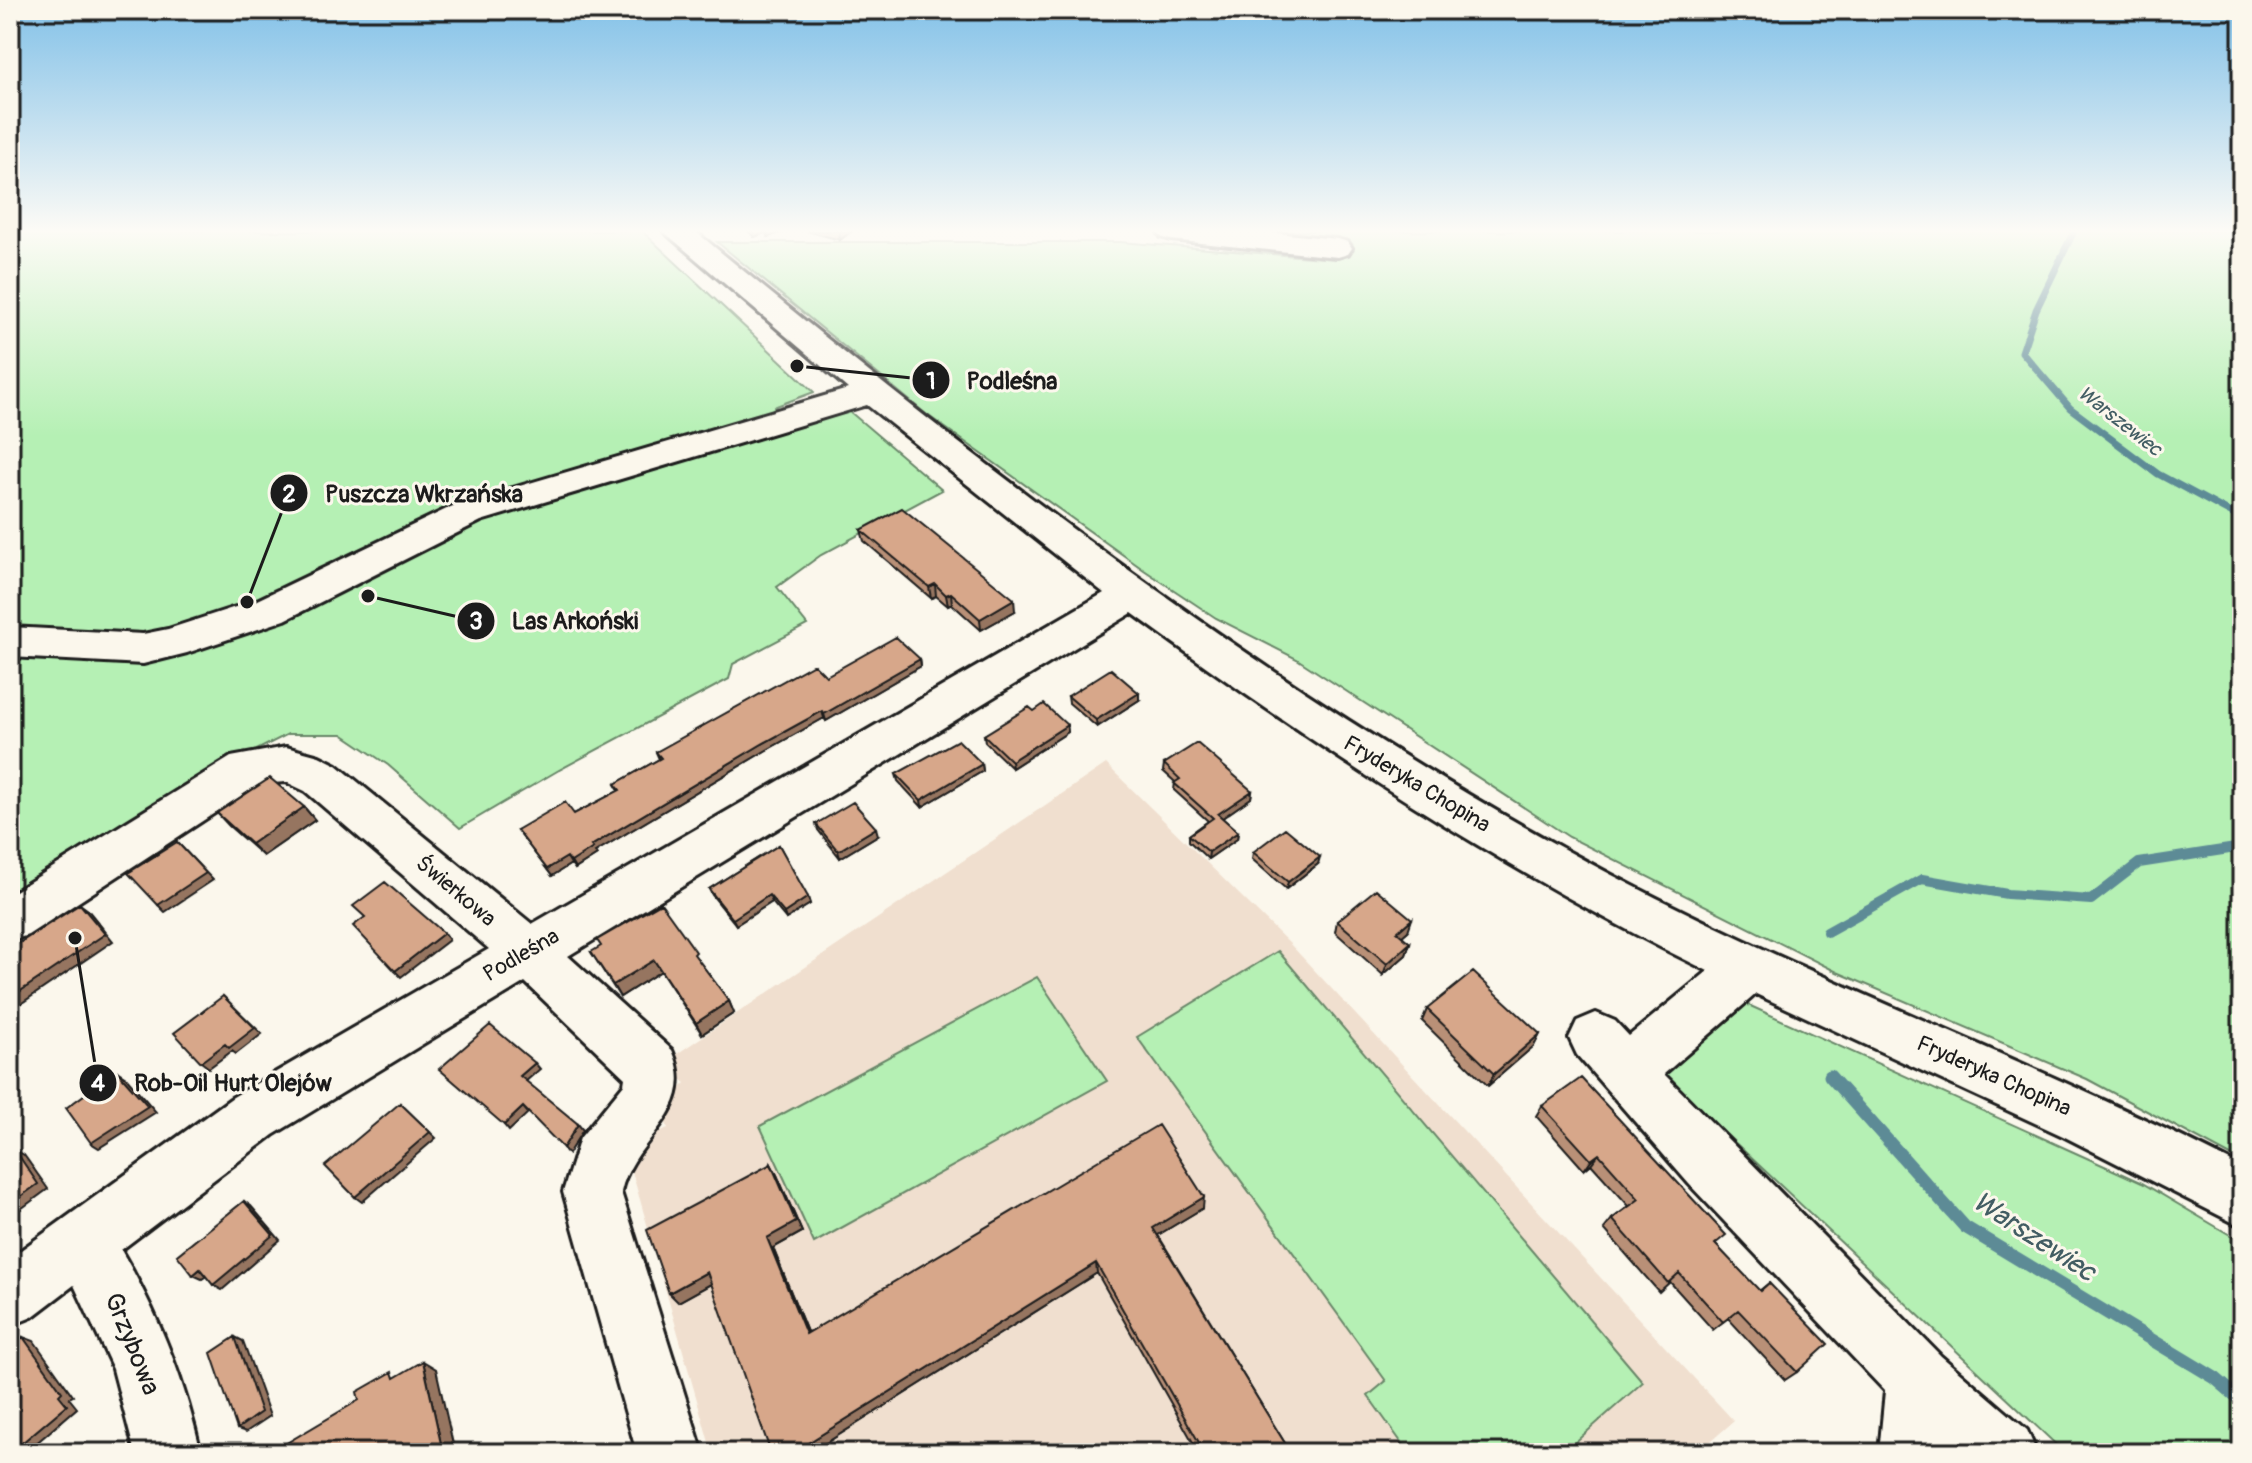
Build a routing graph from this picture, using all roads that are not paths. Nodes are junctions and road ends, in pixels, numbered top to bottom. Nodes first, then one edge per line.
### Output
1 (758, 299) edge
2 (870, 393) junction
3 (1133, 594) junction
4 (10, 642) edge
5 (10, 920) edge
6 (527, 951) junction
7 (1750, 967) junction
8 (2242, 1198) edge
9 (81, 1241) junction
10 (10, 1295) edge
11 (1918, 1379) junction
12 (168, 1453) edge
13 (670, 1453) edge
14 (1912, 1453) edge
15 (2004, 1453) edge

1 - 2 street, Fryderyka Chopina
2 - 3 street, Fryderyka Chopina
2 - 4 street
3 - 6 street, Podleśna
3 - 7 street, Fryderyka Chopina
5 - 6 street, Świerkowa
6 - 9 street, Podleśna
6 - 13 street, Świerkowa
7 - 8 street, Fryderyka Chopina
7 - 11 street
9 - 10 street, Podleśna
9 - 12 street, Grzybowa
11 - 14 street
11 - 15 street

